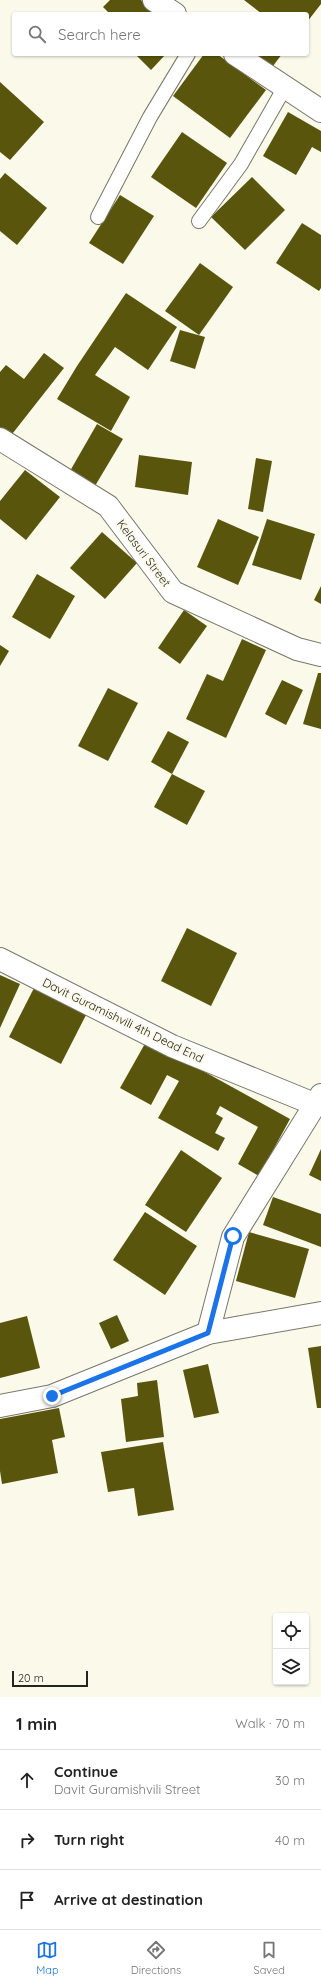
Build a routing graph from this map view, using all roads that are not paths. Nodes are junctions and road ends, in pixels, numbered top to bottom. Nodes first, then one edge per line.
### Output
1 (154, 0) edge
2 (172, 12) edge
3 (187, 56) edge
4 (238, 56) edge
5 (285, 87) junction
6 (321, 111) edge
7 (98, 217) dead end
8 (199, 221) dead end
9 (0, 439) edge
10 (321, 655) edge
11 (0, 960) edge
12 (318, 1100) edge
13 (321, 1314) edge
14 (208, 1333) junction
15 (0, 1406) edge

1 - 2 street
3 - 7 lane
4 - 5 street
5 - 6 street
5 - 8 lane
9 - 10 street, Kelasuri Street
11 - 12 street, Davit Guramishvili 4th Dead End
12 - 14 street
13 - 14 street
14 - 15 street

